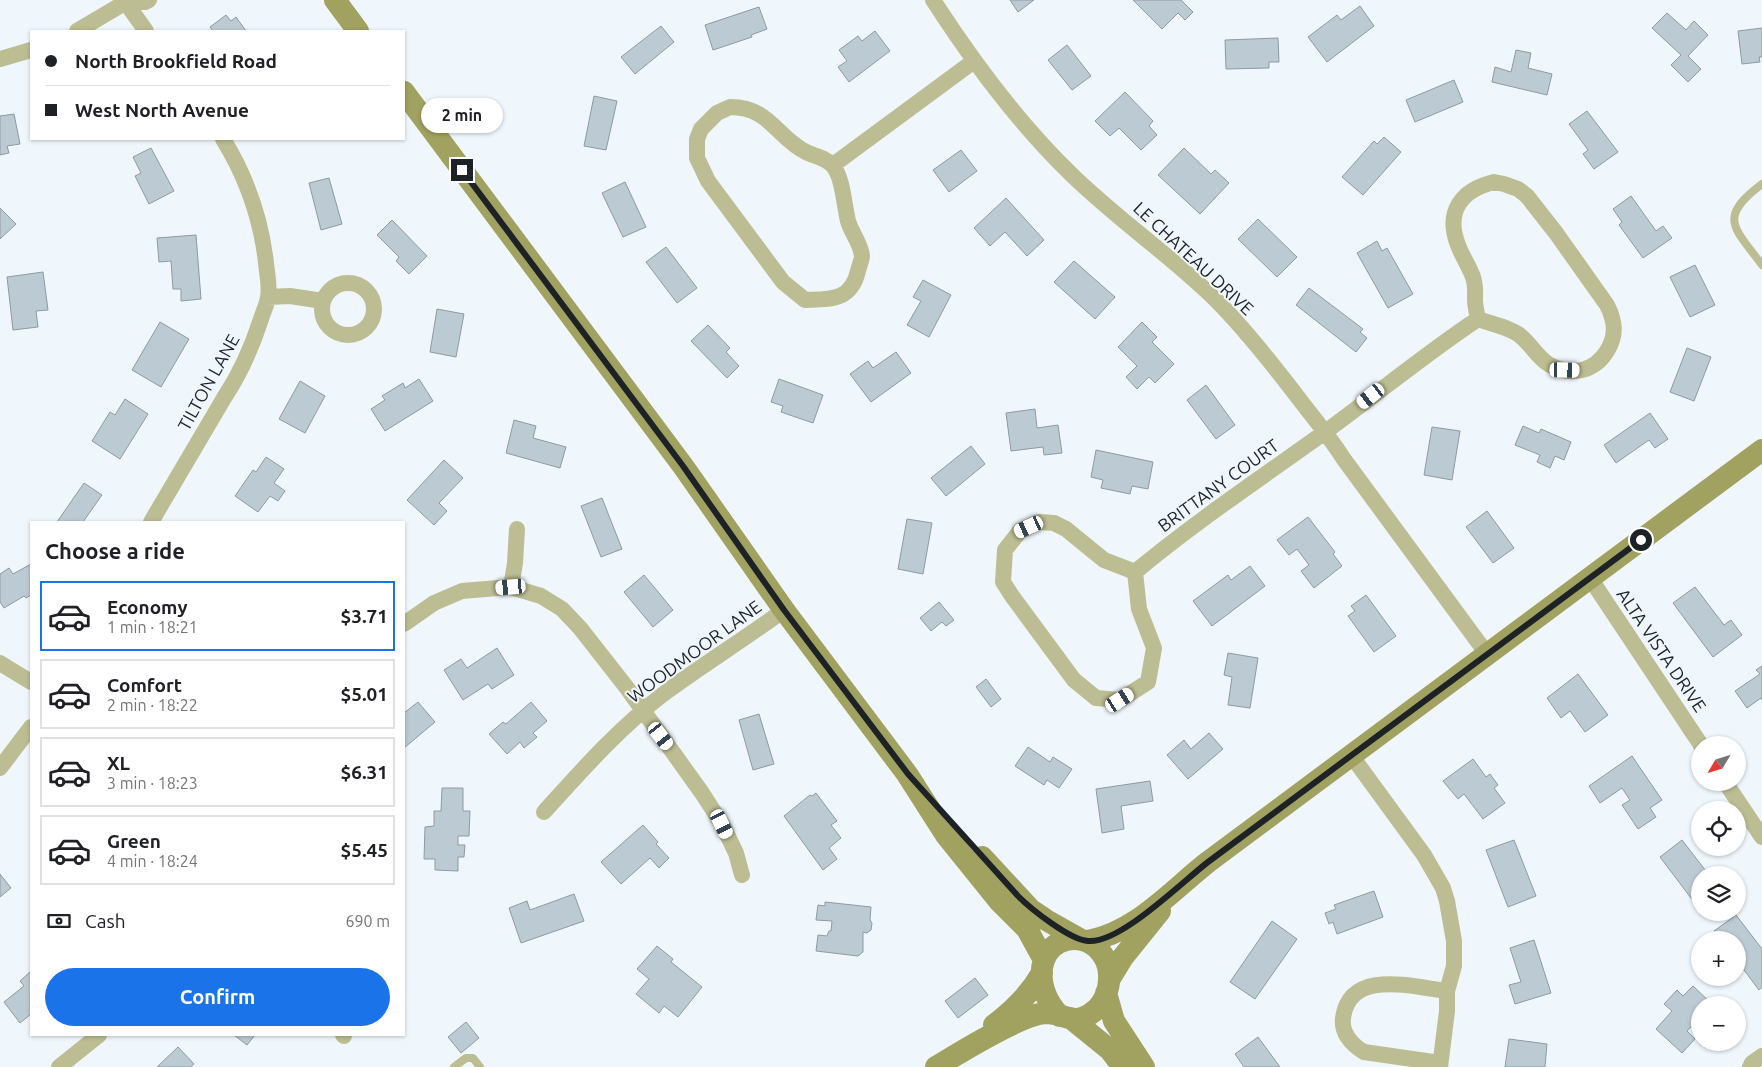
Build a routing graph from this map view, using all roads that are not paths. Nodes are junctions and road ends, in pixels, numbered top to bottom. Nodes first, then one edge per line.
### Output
1 (150, 0) edge
2 (335, 0) edge
3 (932, 0) edge
4 (125, 1) edge
5 (78, 30) edge
6 (145, 30) edge
7 (357, 30) edge
8 (30, 50) edge
9 (0, 59) edge
10 (974, 61) junction
11 (405, 93) edge
12 (224, 140) edge
13 (833, 165) junction
14 (1762, 184) edge
15 (1762, 265) edge
16 (268, 297) junction
17 (323, 301) dead end
18 (1478, 319) junction
19 (1325, 432) junction
20 (1762, 450) edge
21 (152, 521) edge
22 (517, 529) dead end
23 (1135, 572) junction
24 (1590, 578) junction
25 (511, 587) junction
26 (784, 610) junction
27 (405, 623) edge
28 (1487, 654) junction
29 (0, 663) edge
30 (30, 681) edge
31 (643, 711) junction
32 (30, 728) edge
33 (1695, 736) edge
34 (1351, 755) junction
35 (0, 768) edge
36 (908, 774) junction
37 (1731, 791) edge
38 (544, 812) dead end
39 (1762, 837) edge
40 (742, 875) dead end
41 (1184, 881) junction
42 (1083, 940) junction
43 (1043, 966) junction
44 (1108, 987) junction
45 (1447, 991) junction
46 (1067, 1018) junction
47 (98, 1036) edge
48 (968, 1049) junction
49 (1762, 1056) edge
50 (1440, 1065) edge
51 (59, 1067) edge
52 (454, 1067) edge
53 (480, 1067) edge
54 (936, 1067) edge
55 (1123, 1067) edge
56 (1144, 1067) edge
57 (1750, 1067) edge

1 - 4 street
2 - 7 main road
3 - 10 street, LE CHATEAU DRIVE
4 - 5 street
4 - 6 street
8 - 9 street
10 - 13 street
10 - 19 street, LE CHATEAU DRIVE
11 - 26 main road
12 - 16 street, TILTON LANE
13 - 13 street
14 - 15 lane
16 - 17 street
16 - 21 street, TILTON LANE
18 - 18 street
18 - 19 street, BRITTANY COURT
19 - 23 street, BRITTANY COURT
19 - 28 street, LE CHATEAU DRIVE
20 - 24 main road
22 - 25 street
23 - 23 street
24 - 28 main road
24 - 33 street, ALTA VISTA DRIVE
25 - 27 street
25 - 31 street
26 - 31 street, WOODMOOR LANE
26 - 36 main road
28 - 34 main road
29 - 30 street
31 - 38 street, WOODMOOR LANE
31 - 40 street
32 - 35 street
34 - 41 main road
34 - 45 street
36 - 42 main road
36 - 43 main road
37 - 39 street
41 - 42 main road
41 - 44 main road
42 - 43 main road
42 - 44 main road
43 - 46 main road
43 - 48 main road
44 - 46 main road
44 - 56 main road
45 - 50 street
45 - 50 street
46 - 48 main road
46 - 55 main road
47 - 51 street
48 - 54 main road
49 - 57 street
52 - 53 lane

